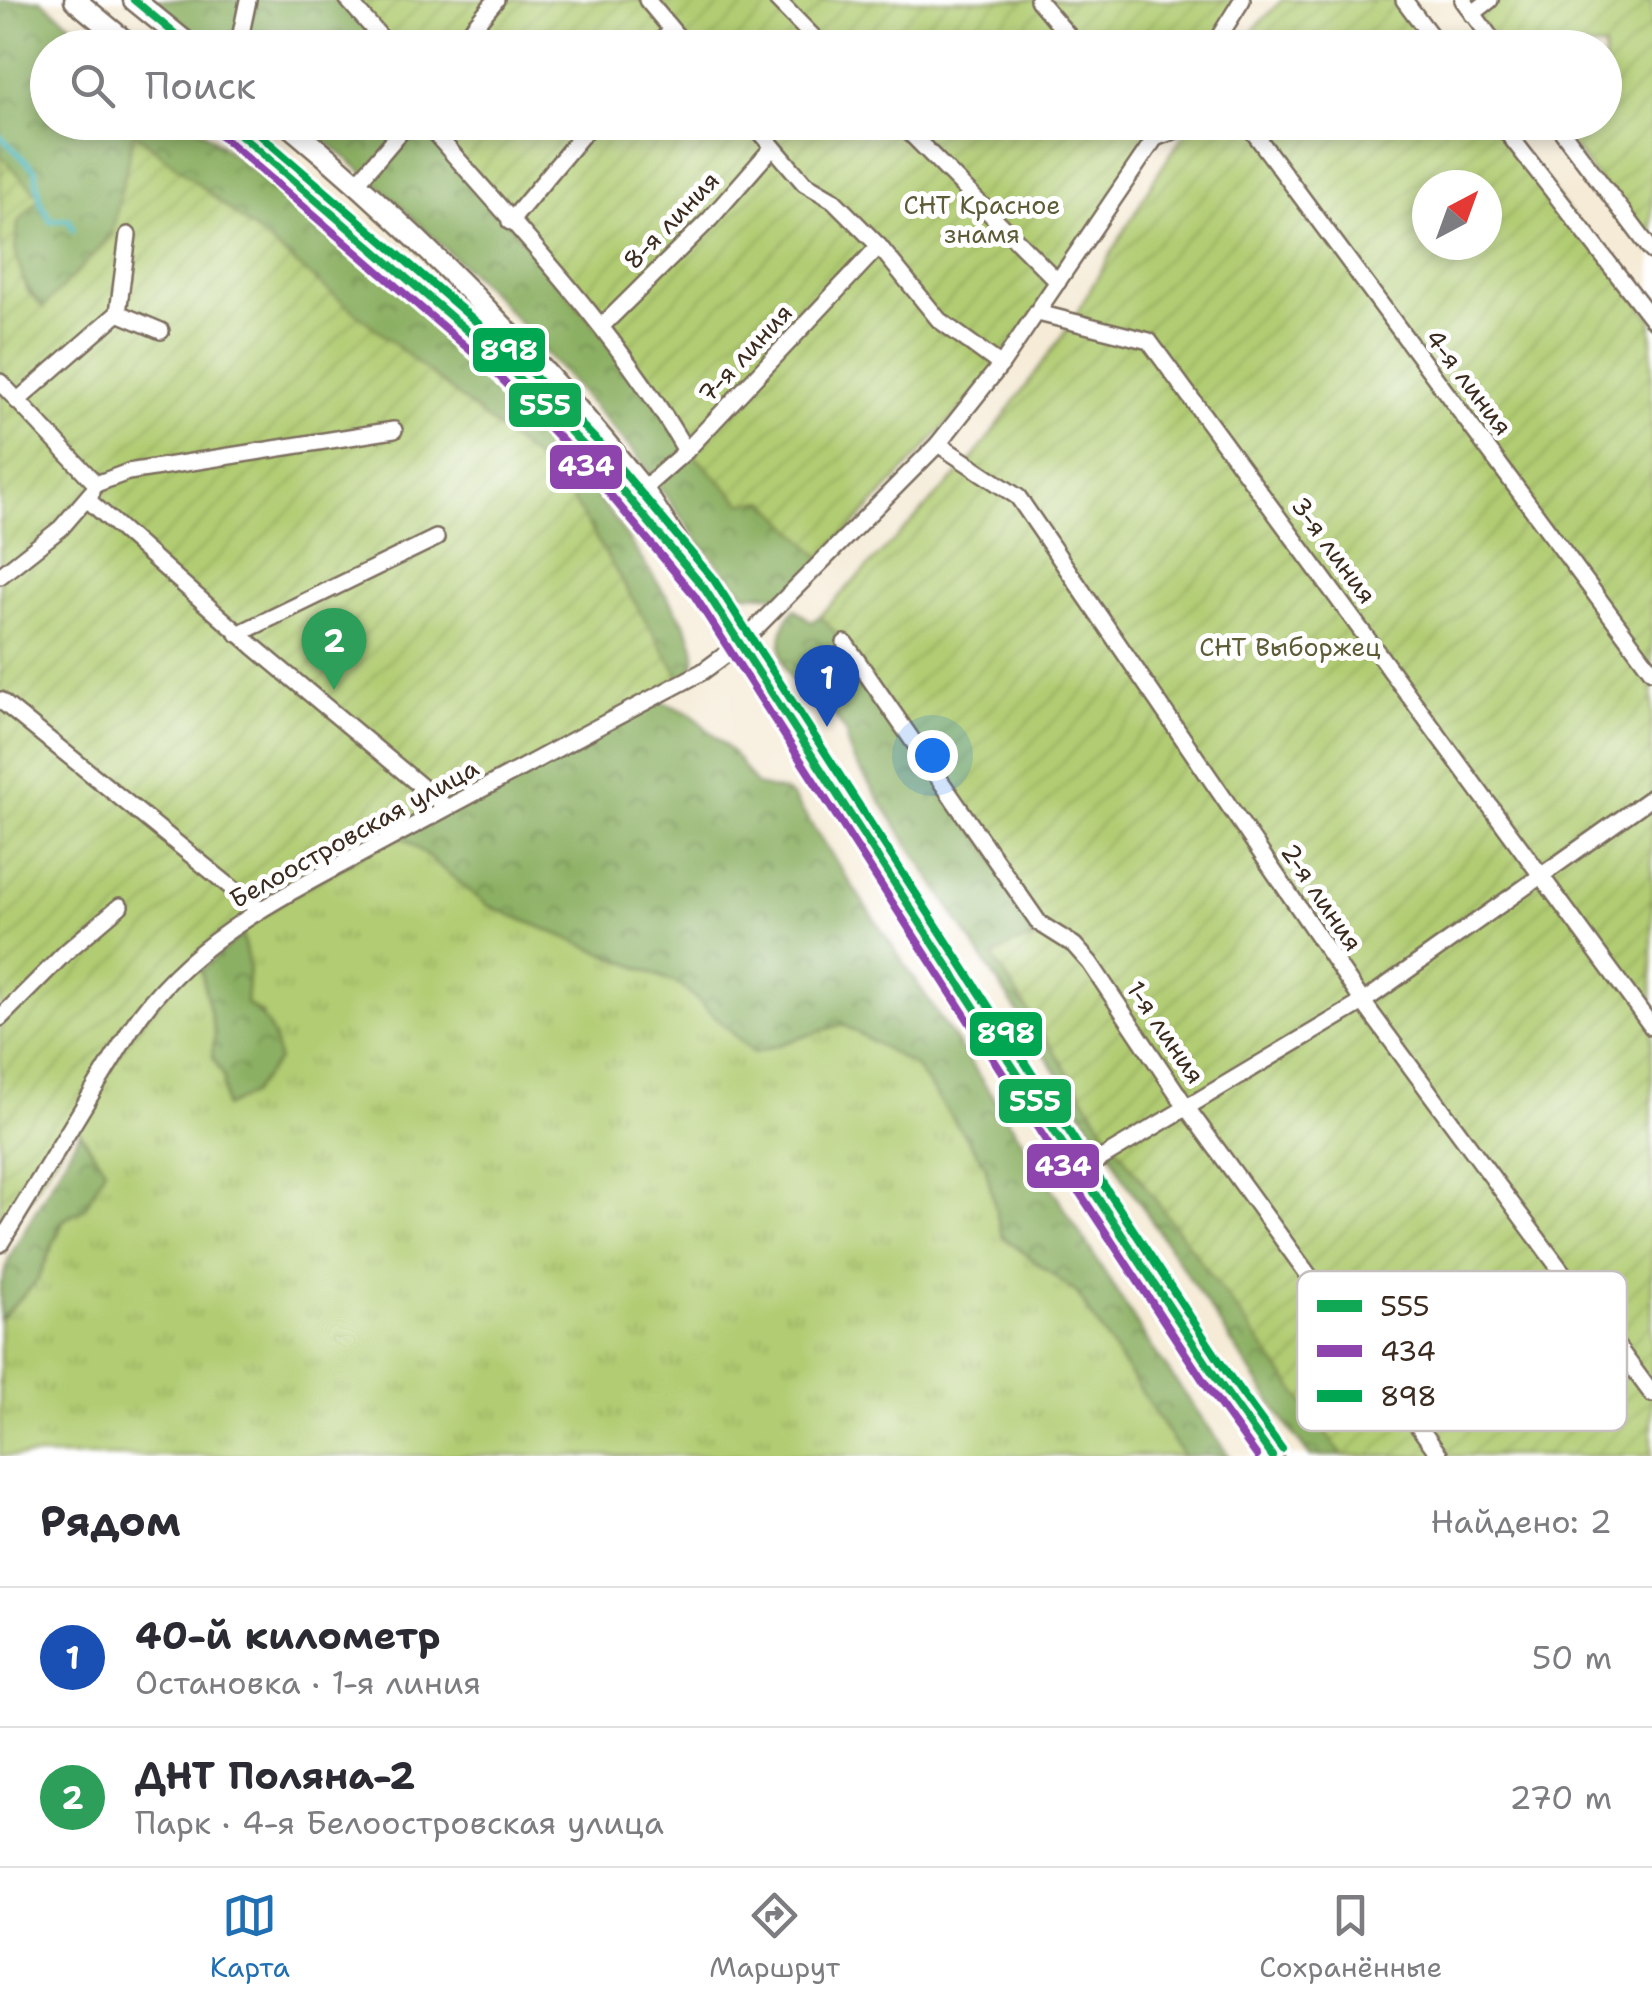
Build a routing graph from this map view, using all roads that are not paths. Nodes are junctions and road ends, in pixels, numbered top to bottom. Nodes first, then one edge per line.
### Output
1 (75, 0) edge
2 (134, 0) edge
3 (248, 0) edge
4 (348, 0) edge
5 (496, 0) edge
6 (647, 0) edge
7 (777, 0) edge
8 (1038, 0) edge
9 (1242, 0) edge
10 (1404, 0) edge
11 (1490, 0) edge
12 (1468, 7) edge
13 (111, 30) edge
14 (171, 30) edge
15 (242, 30) edge
16 (374, 30) edge
17 (471, 30) edge
18 (671, 30) edge
19 (806, 30) edge
20 (1064, 30) edge
21 (1223, 30) edge
22 (1426, 30) edge
23 (1485, 30) edge
24 (245, 140) edge
25 (306, 140) edge
26 (394, 140) edge
27 (440, 140) edge
28 (579, 140) edge
29 (767, 140) edge
30 (917, 140) edge
31 (1155, 140) edge
32 (1259, 140) edge
33 (1512, 140) edge
34 (1569, 140) edge
35 (773, 147) junction
36 (356, 184) junction
37 (510, 222) junction
38 (128, 235) dead end
39 (879, 246) junction
40 (1651, 247) edge
41 (1058, 282) junction
42 (118, 313) junction
43 (1038, 313) junction
44 (1652, 319) edge
45 (602, 326) junction
46 (162, 332) dead end
47 (1001, 365) junction
48 (0, 382) edge
49 (18, 401) junction
50 (394, 430) dead end
51 (938, 444) junction
52 (686, 452) junction
53 (96, 484) junction
54 (643, 490) junction
55 (88, 500) junction
56 (436, 538) dead end
57 (0, 576) edge
58 (704, 588) junction
59 (238, 634) junction
60 (846, 643) dead end
61 (740, 644) junction
62 (1652, 670) edge
63 (0, 700) edge
64 (1652, 797) edge
65 (446, 808) junction
66 (1542, 874) junction
67 (120, 906) dead end
68 (259, 910) junction
69 (1364, 1002) junction
70 (0, 1018) edge
71 (1652, 1028) edge
72 (1187, 1108) junction
73 (1080, 1172) junction
74 (0, 1244) edge
75 (1306, 1271) edge
76 (1562, 1271) edge
77 (1627, 1360) edge
78 (1652, 1394) edge
79 (1422, 1431) edge
80 (1272, 1456) edge
81 (1440, 1456) edge

1 - 13 main road
2 - 14 main road
3 - 15 street
4 - 16 street
5 - 17 street
6 - 18 street
7 - 19 street
8 - 20 street
9 - 21 street
10 - 22 street
11 - 12 street
12 - 23 street
24 - 58 main road
25 - 36 main road
26 - 36 street
27 - 37 street
28 - 37 street
29 - 35 street
30 - 41 street
31 - 41 street, Белоостровская улица
32 - 62 street, 4-я линия
33 - 44 street
34 - 40 street
35 - 39 street
35 - 45 street, 8-я линия
36 - 54 main road
37 - 45 street
38 - 42 street
39 - 47 street
39 - 52 street, 7-я линия
41 - 43 street, Белоостровская улица
42 - 46 street
42 - 49 street
43 - 47 street, Белоостровская улица
43 - 66 street, 3-я линия
45 - 52 street
47 - 51 street, Белоостровская улица
48 - 49 street
49 - 53 street
50 - 53 street
51 - 61 street, Белоостровская улица
51 - 69 street, 2-я линия
52 - 54 street, 7-я линия
53 - 55 street
54 - 58 main road
55 - 57 street
55 - 59 street
56 - 59 street
58 - 61 main road
59 - 65 street
60 - 72 street, 1-я линия
61 - 65 street, Белоостровская улица
61 - 73 main road
63 - 68 street
64 - 66 street
65 - 68 street, Белоостровская улица
66 - 69 street
66 - 71 street, 3-я линия
67 - 70 street
68 - 74 street, Белоостровская улица
69 - 72 street
69 - 76 street, 2-я линия
72 - 73 street
72 - 75 street, 1-я линия
73 - 80 main road
77 - 78 street, 2-я линия
79 - 81 street, 1-я линия

